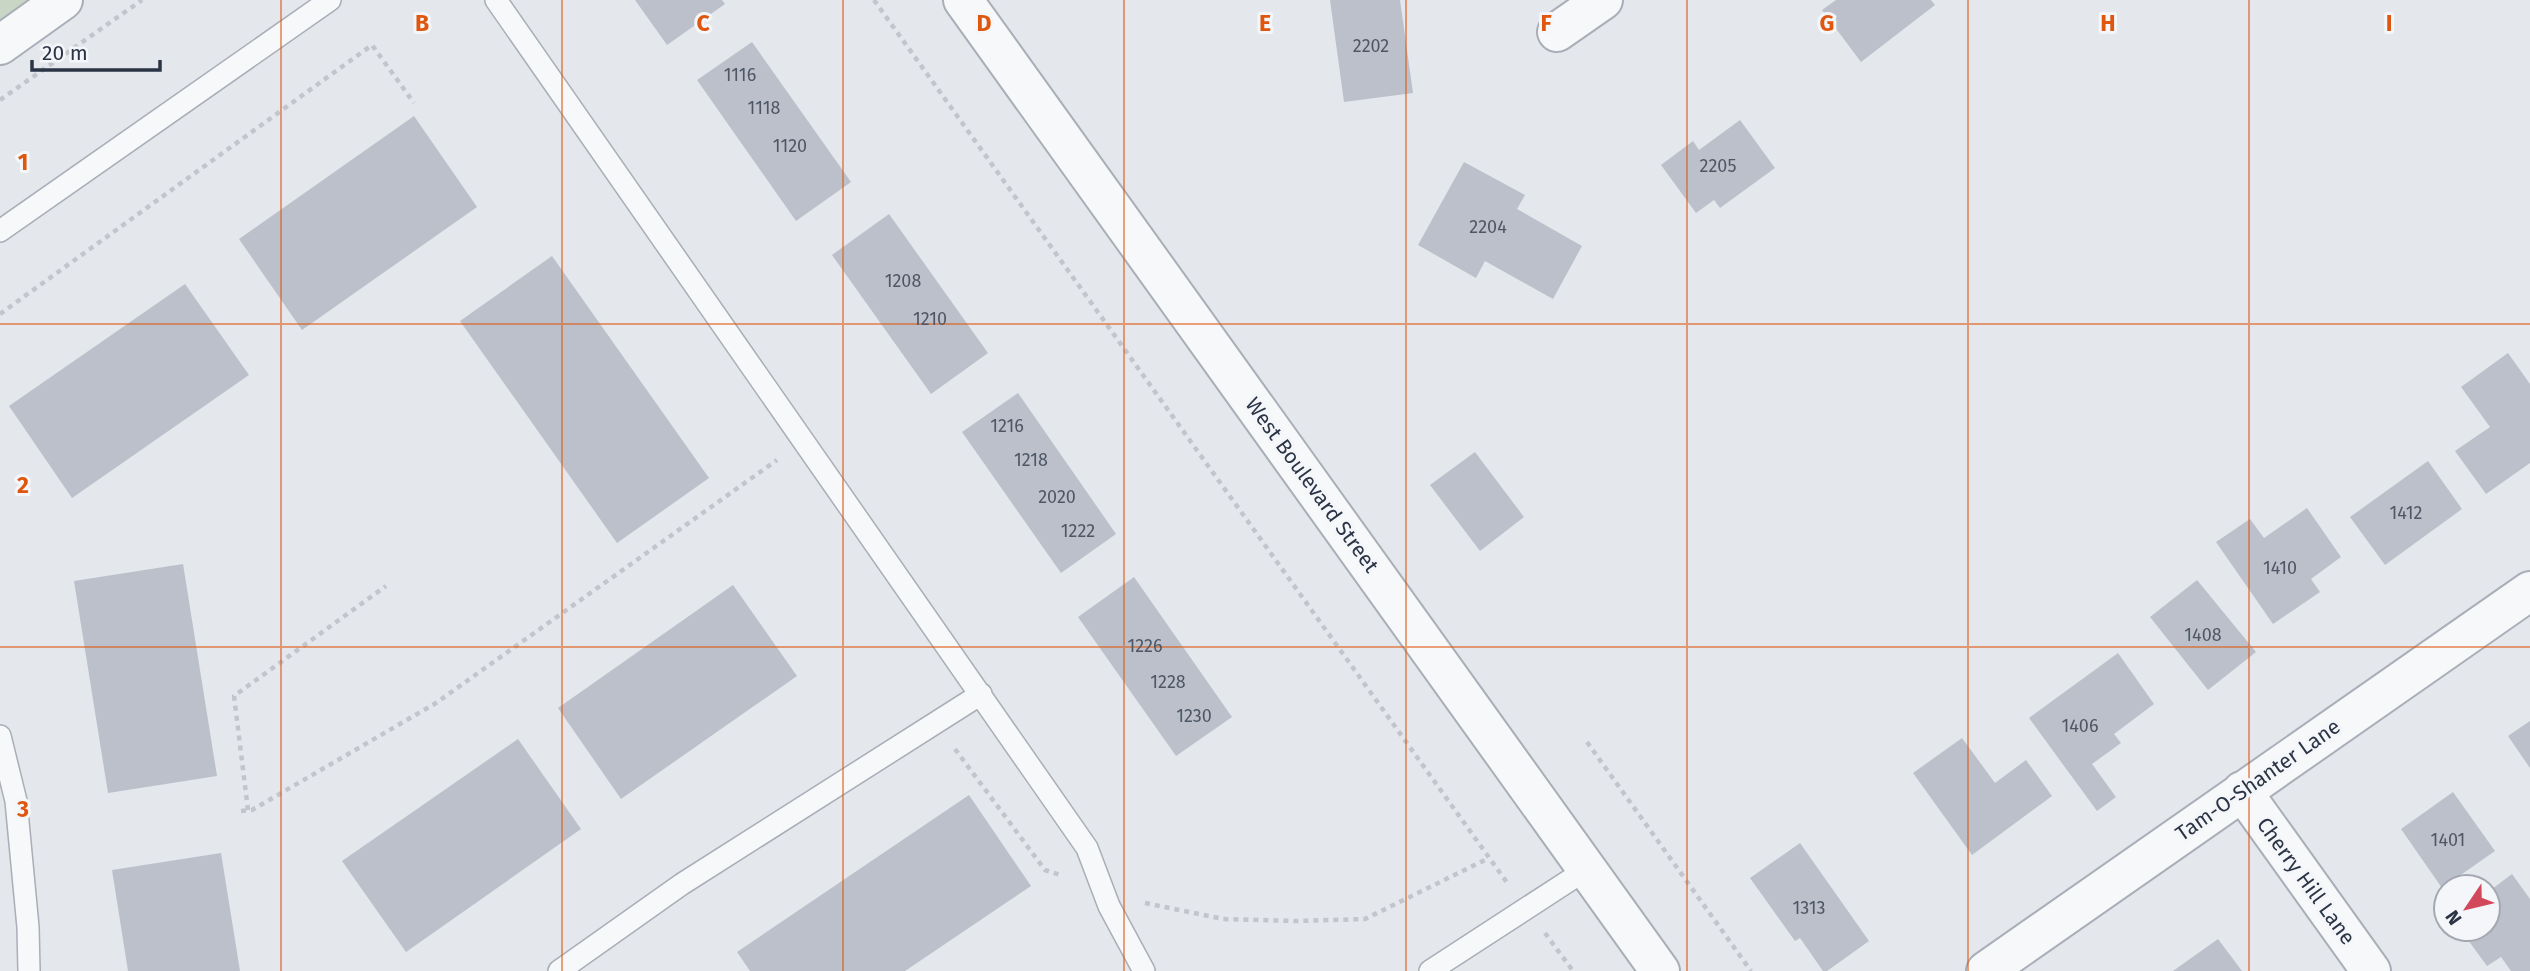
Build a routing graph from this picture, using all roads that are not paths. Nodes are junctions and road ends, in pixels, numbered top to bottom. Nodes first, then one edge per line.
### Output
1 (63, 0) edge
2 (330, 0) edge
3 (496, 0) edge
4 (963, 0) edge
5 (1603, 0) edge
6 (1557, 32) dead end
7 (0, 45) edge
8 (0, 231) edge
9 (2530, 591) edge
10 (981, 694) junction
11 (0, 736) edge
12 (2242, 791) junction
13 (1587, 869) junction
14 (29, 971) edge
15 (559, 971) edge
16 (1144, 971) edge
17 (1430, 971) edge
18 (1660, 971) edge
19 (1986, 971) edge
20 (2371, 971) edge

1 - 7 street
2 - 8 lane
3 - 10 lane
4 - 13 street, West Boulevard Street
5 - 6 street
9 - 12 street, Tam-O-Shanter Lane
10 - 15 lane
10 - 16 lane
11 - 14 lane
12 - 19 street, Tam-O-Shanter Lane
12 - 20 street, Cherry Hill Lane
13 - 17 lane
13 - 18 street, West Boulevard Street

